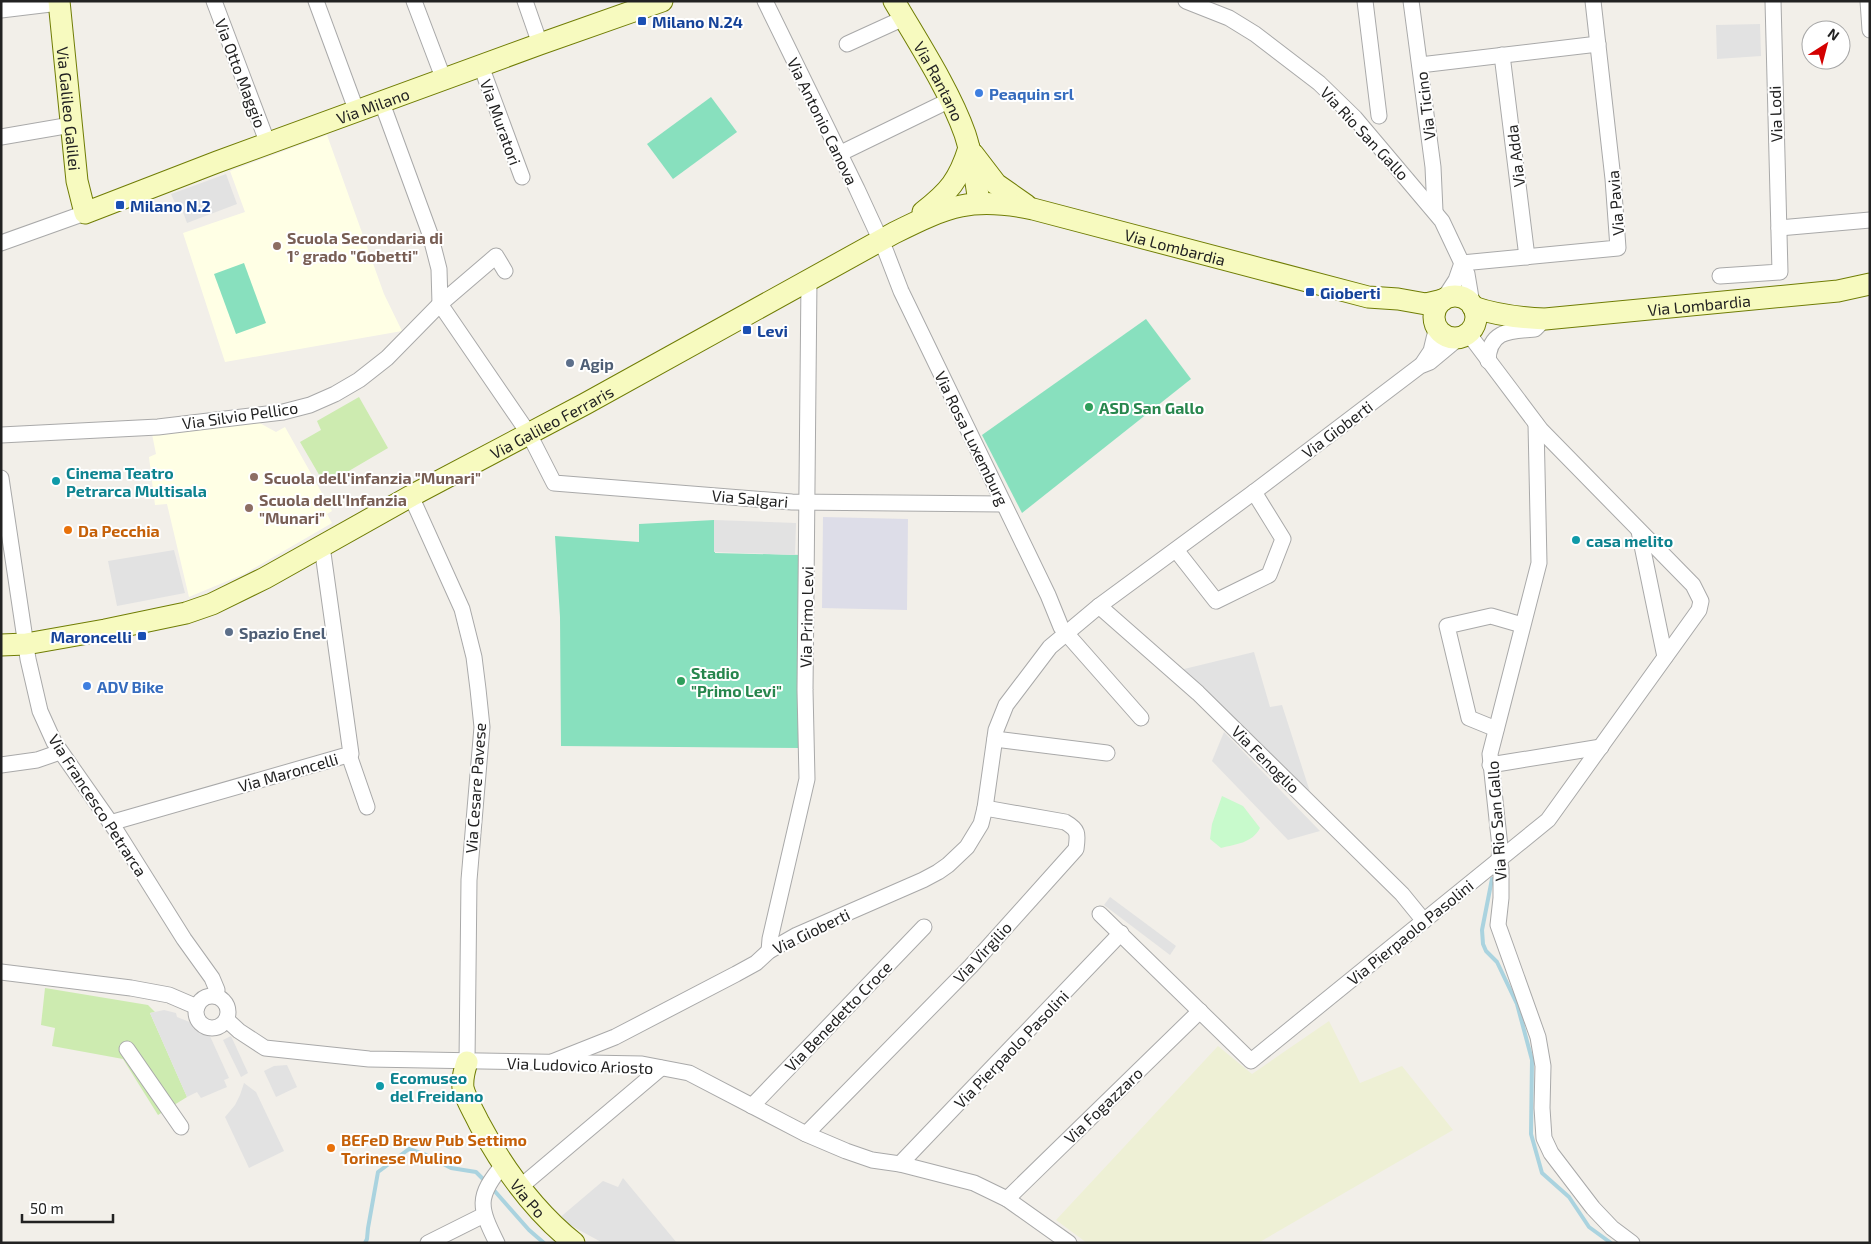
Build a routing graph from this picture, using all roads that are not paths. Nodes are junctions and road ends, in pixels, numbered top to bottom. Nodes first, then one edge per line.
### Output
1 (214, 1) edge
2 (316, 1) edge
3 (414, 1) edge
4 (525, 1) edge
5 (662, 1) edge
6 (765, 1) edge
7 (1186, 1) edge
8 (1365, 1) edge
9 (1411, 1) edge
10 (1593, 1) edge
11 (1773, 1) edge
12 (1868, 1) edge
13 (59, 2) edge
14 (899, 9) edge
15 (1, 10) edge
16 (1870, 30) edge
17 (540, 44) junction
18 (847, 44) dead end
19 (1598, 44) junction
20 (1502, 55) junction
21 (1420, 65) junction
22 (481, 66) junction
23 (444, 80) junction
24 (950, 100) junction
25 (382, 103) junction
26 (357, 112) junction
27 (1379, 116) dead end
28 (71, 125) junction
29 (1, 137) edge
30 (268, 144) junction
31 (969, 148) junction
32 (839, 154) junction
33 (522, 177) dead end
34 (979, 203) junction
35 (1033, 209) junction
36 (1435, 211) junction
37 (85, 213) junction
38 (1870, 220) edge
39 (1778, 228) junction
40 (888, 237) junction
41 (1, 243) edge
42 (1527, 257) junction
43 (1462, 263) junction
44 (505, 271) dead end
45 (1720, 276) dead end
46 (809, 280) junction
47 (1870, 284) edge
48 (1368, 297) junction
49 (1443, 300) junction
50 (440, 304) junction
51 (1536, 318) junction
52 (1469, 322) junction
53 (1437, 326) junction
54 (1488, 361) junction
55 (1420, 366) junction
56 (1536, 424) junction
57 (529, 434) junction
58 (1, 435) edge
59 (1, 478) edge
60 (1254, 492) junction
61 (411, 496) junction
62 (807, 502) junction
63 (1003, 504) junction
64 (1639, 530) junction
65 (6, 544) edge
66 (322, 546) junction
67 (1176, 550) junction
68 (1099, 606) junction
69 (1522, 625) junction
70 (1066, 634) junction
71 (26, 644) junction
72 (1, 645) edge
73 (1666, 657) junction
74 (1141, 718) dead end
75 (1496, 729) junction
76 (995, 739) junction
77 (1601, 747) junction
78 (60, 752) junction
79 (1107, 753) dead end
80 (349, 755) junction
81 (1, 765) edge
82 (1490, 765) junction
83 (367, 807) dead end
84 (985, 808) junction
85 (110, 823) junction
86 (1499, 859) junction
87 (1100, 914) dead end
88 (1424, 921) junction
89 (924, 927) dead end
90 (1122, 933) junction
91 (769, 951) junction
92 (1, 972) edge
93 (216, 996) junction
94 (197, 1007) junction
95 (1200, 1010) junction
96 (227, 1020) junction
97 (126, 1049) dead end
98 (467, 1062) junction
99 (552, 1062) junction
100 (661, 1068) junction
101 (752, 1106) junction
102 (181, 1126) dead end
103 (806, 1134) junction
104 (900, 1164) junction
105 (493, 1179) junction
106 (519, 1188) junction
107 (1007, 1199) junction
108 (484, 1215) junction
109 (428, 1243) edge
110 (497, 1243) edge
111 (574, 1243) edge
112 (1069, 1243) edge
113 (1632, 1243) edge

1 - 30 street, Via Otto Maggio
2 - 26 street
3 - 23 street
4 - 17 street
5 - 17 main road, Via Milano
6 - 32 street, Via Antonio Canova
7 - 36 street, Via Rio San Gallo
8 - 27 street
9 - 21 street, Via Ticino
10 - 19 street, Via Pavia
11 - 39 street, Via Lodi
12 - 16 street
13 - 15 street
13 - 28 main road, Via Galileo Galilei
14 - 18 street, Via Rantano
14 - 24 main road, Via Rantano
17 - 22 main road, Via Milano
19 - 20 street
19 - 42 street, Via Pavia
20 - 21 street
20 - 42 street, Via Adda
21 - 36 street, Via Ticino
22 - 23 main road, Via Milano
22 - 33 street, Via Muratori
23 - 25 main road, Via Milano
24 - 31 main road, Via Rantano
24 - 32 street
25 - 26 main road, Via Milano
25 - 50 street
26 - 30 main road, Via Milano
28 - 29 street
28 - 37 main road, Via Galileo Galilei
30 - 37 main road, Via Milano
31 - 34 main road, Via Rantano
31 - 35 main road, Via Rantano
31 - 40 main road
32 - 40 street, Via Antonio Canova
34 - 35 main road, Via Lombardia
34 - 40 main road, Via Galileo Ferraris
35 - 48 main road, Via Lombardia
36 - 43 street, Via Rio San Gallo
37 - 41 street
38 - 39 street
39 - 45 street, Via Lodi
40 - 46 main road, Via Galileo Ferraris
40 - 63 street, Via Rosa Luxemburg
42 - 43 street, Via Pavia
43 - 49 street
43 - 52 street, Via Rio San Gallo
44 - 50 street, Via Silvio Pellico
46 - 57 main road, Via Galileo Ferraris
46 - 62 street, Via Primo Levi
47 - 51 main road, Via Lombardia
48 - 49 main road, Via Lombardia
48 - 53 main road, Via Lombardia
49 - 52 main road
49 - 53 main road
50 - 57 street
50 - 58 street, Via Silvio Pellico
51 - 52 main road, Via Lombardia
51 - 54 street
52 - 53 main road
52 - 54 street
52 - 55 street, Via Gioberti
53 - 55 street
54 - 56 street
55 - 60 street, Via Gioberti
56 - 64 street
56 - 69 street, Via Rio San Gallo
57 - 61 main road, Via Galileo Ferraris
57 - 62 street, Via Salgari
59 - 65 street, Via Francesco Petrarca
60 - 67 street, Via Gioberti
60 - 67 street
61 - 66 main road, Via Galileo Ferraris
61 - 98 street, Via Cesare Pavese
62 - 63 street, Via Salgari
62 - 91 street, Via Primo Levi
63 - 70 street, Via Rosa Luxemburg
64 - 73 street
64 - 73 street, Via Pierpaolo Pasolini
65 - 71 street, Via Francesco Petrarca
66 - 71 main road, Via Galileo Ferraris
66 - 80 street, Via Maroncelli
67 - 68 street, Via Gioberti
68 - 70 street, Via Gioberti
68 - 88 street, Via Fenoglio
69 - 75 street, Via Rio San Gallo
69 - 75 street
70 - 74 street
70 - 76 street, Via Gioberti
71 - 72 main road, Via Galileo Ferraris
71 - 78 street, Via Francesco Petrarca
73 - 77 street, Via Pierpaolo Pasolini
75 - 82 street, Via Rio San Gallo
76 - 79 street
76 - 84 street, Via Gioberti
77 - 82 street
77 - 86 street, Via Pierpaolo Pasolini
78 - 81 street
78 - 85 street, Via Francesco Petrarca
80 - 83 street
80 - 85 street, Via Maroncelli
82 - 86 street, Via Rio San Gallo
84 - 91 street, Via Gioberti
84 - 103 street, Via Virgilio
85 - 93 street, Via Francesco Petrarca
86 - 88 street, Via Pierpaolo Pasolini
86 - 113 street, Via Rio San Gallo
87 - 90 street, Via Pierpaolo Pasolini
88 - 95 street, Via Pierpaolo Pasolini
89 - 101 street, Via Benedetto Croce
90 - 95 street, Via Pierpaolo Pasolini
90 - 104 street, Via Pierpaolo Pasolini
91 - 99 street, Via Gioberti
92 - 94 street
93 - 94 street
93 - 96 street
94 - 96 street
95 - 107 street, Via Fogazzaro
96 - 98 street, Via Ludovico Ariosto
97 - 102 street
98 - 99 street, Via Ludovico Ariosto
98 - 105 main road, Via Po
99 - 100 street, Via Ludovico Ariosto
100 - 101 street, Via Ludovico Ariosto
100 - 106 street
101 - 103 street, Via Ludovico Ariosto
103 - 104 street, Via Ludovico Ariosto
104 - 107 street, Via Ludovico Ariosto
105 - 106 main road, Via Po
105 - 108 street
106 - 111 main road, Via Po
107 - 112 street, Via Ludovico Ariosto
108 - 109 street
108 - 110 street

